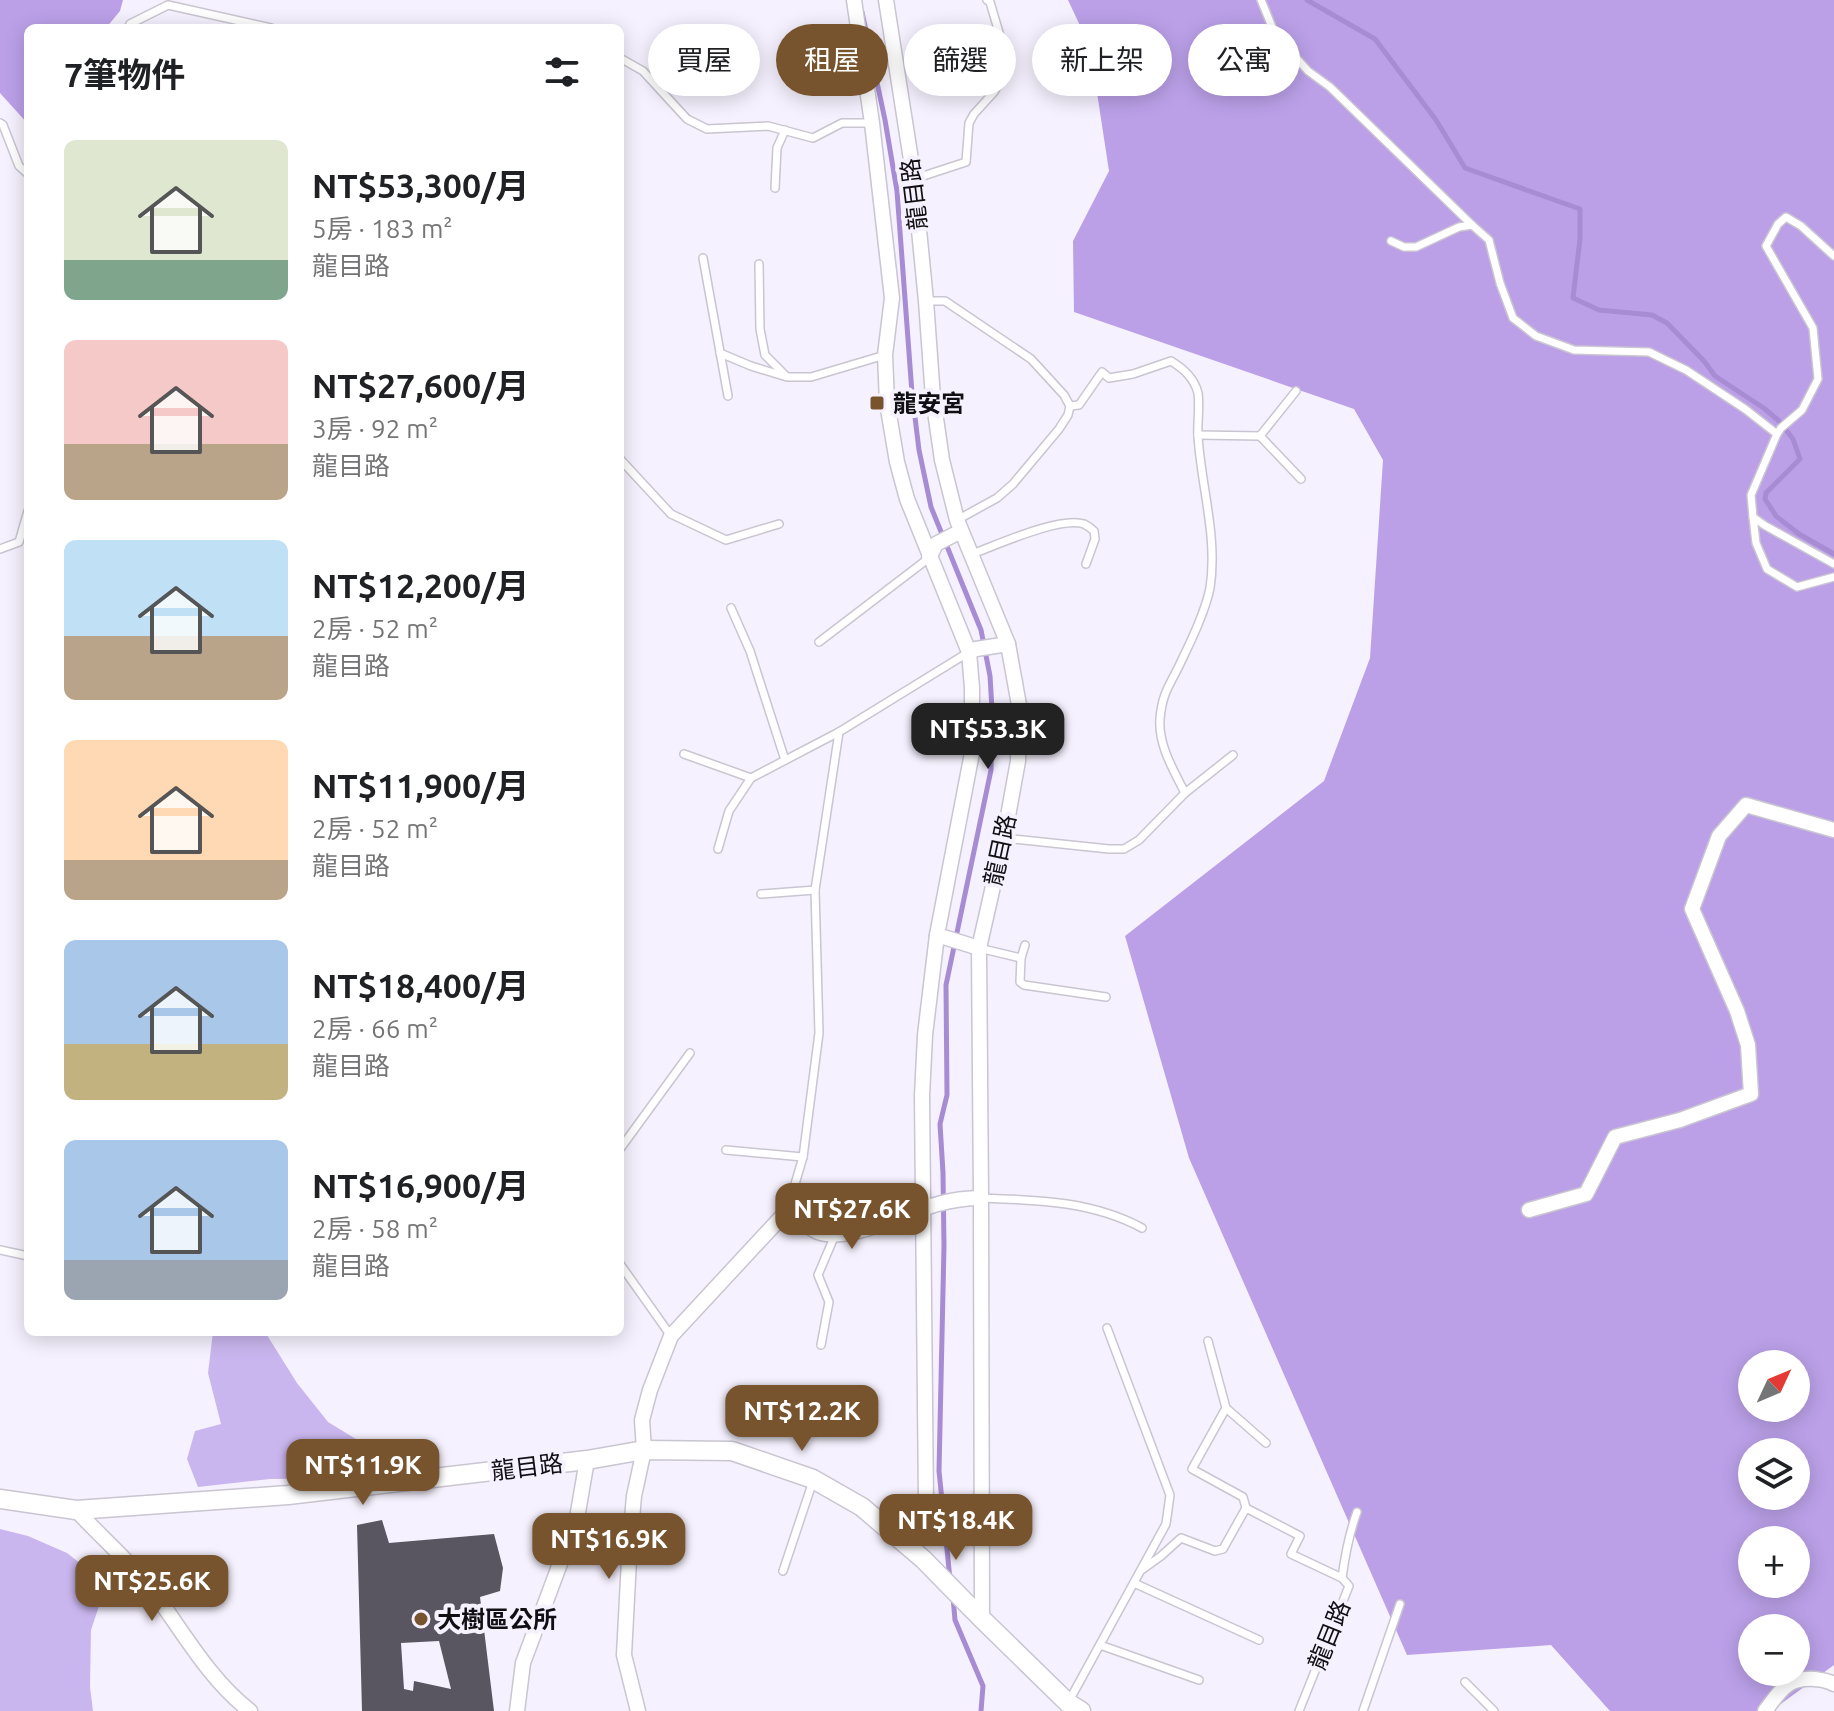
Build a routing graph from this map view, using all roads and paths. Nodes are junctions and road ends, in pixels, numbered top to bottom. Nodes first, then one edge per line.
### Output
1 (854, 0) edge
2 (886, 0) edge
3 (987, 0) edge
4 (1261, 0) edge
5 (130, 24) edge
6 (253, 24) edge
7 (624, 60) edge
8 (0, 123) edge
9 (872, 123) junction
10 (785, 130) junction
11 (24, 170) edge
12 (914, 179) junction
13 (775, 188) dead end
14 (1472, 225) junction
15 (1391, 241) dead end
16 (1834, 256) edge
17 (703, 258) dead end
18 (759, 264) dead end
19 (926, 301) junction
20 (720, 353) junction
21 (885, 355) junction
22 (787, 377) junction
23 (1296, 391) dead end
24 (728, 396) dead end
25 (929, 398) junction
26 (891, 402) junction
27 (1070, 406) junction
28 (1777, 434) junction
29 (1198, 435) junction
30 (1260, 436) junction
31 (624, 463) edge
32 (1301, 479) dead end
33 (1753, 517) junction
34 (779, 524) dead end
35 (24, 525) edge
36 (957, 528) junction
37 (0, 549) edge
38 (972, 554) junction
39 (929, 558) junction
40 (1086, 564) dead end
41 (1834, 564) edge
42 (1834, 577) edge
43 (731, 608) dead end
44 (819, 642) dead end
45 (1003, 645) junction
46 (973, 650) junction
47 (839, 732) junction
48 (684, 754) dead end
49 (1233, 755) dead end
50 (785, 760) junction
51 (751, 778) junction
52 (1185, 793) junction
53 (1834, 830) edge
54 (1004, 838) junction
55 (718, 849) dead end
56 (815, 890) junction
57 (761, 894) dead end
58 (940, 936) junction
59 (1025, 945) dead end
60 (972, 947) junction
61 (1021, 958) junction
62 (1106, 997) dead end
63 (690, 1053) dead end
64 (624, 1144) edge
65 (726, 1150) dead end
66 (803, 1157) junction
67 (974, 1198) junction
68 (930, 1207) junction
69 (1529, 1210) dead end
70 (787, 1211) junction
71 (1142, 1228) dead end
72 (835, 1235) junction
73 (0, 1250) edge
74 (24, 1255) edge
75 (624, 1270) edge
76 (1107, 1328) dead end
77 (671, 1336) junction
78 (1208, 1341) dead end
79 (821, 1345) dead end
80 (1226, 1408) junction
81 (1266, 1443) dead end
82 (644, 1450) junction
83 (587, 1460) junction
84 (813, 1479) junction
85 (0, 1499) edge
86 (1246, 1508) junction
87 (76, 1510) junction
88 (1357, 1512) dead end
89 (917, 1554) junction
90 (1141, 1570) junction
91 (783, 1571) dead end
92 (1342, 1578) junction
93 (1134, 1583) junction
94 (1400, 1604) dead end
95 (982, 1619) junction
96 (1259, 1640) dead end
97 (1100, 1645) junction
98 (1199, 1680) dead end
99 (1465, 1682) dead end
100 (1834, 1684) edge
101 (1075, 1707) edge
102 (250, 1711) edge
103 (517, 1711) edge
104 (638, 1711) edge
105 (1299, 1711) edge
106 (1363, 1711) edge
107 (1494, 1711) edge
108 (1765, 1711) edge

1 - 9 street, 龍目路
2 - 12 street, 龍目路
3 - 12 lane
4 - 14 lane
5 - 6 lane
7 - 10 lane
8 - 11 lane
9 - 10 lane
9 - 21 street, 龍目路
10 - 13 lane
12 - 19 street, 龍目路
14 - 15 lane
14 - 28 lane
16 - 28 lane
17 - 20 lane
18 - 22 lane
19 - 25 street, 龍目路
19 - 27 lane
20 - 22 lane
20 - 24 lane
21 - 22 lane
21 - 26 street, 龍目路
23 - 30 lane
25 - 26 street
25 - 36 street, 龍目路
26 - 39 street, 龍目路
27 - 29 lane
27 - 36 lane
28 - 33 lane
29 - 30 lane
29 - 52 lane
30 - 32 lane
31 - 34 lane
33 - 41 lane
33 - 42 lane
35 - 37 lane
36 - 38 street, 龍目路
36 - 39 street
38 - 40 lane
38 - 45 street, 龍目路
39 - 44 lane
39 - 46 street, 龍目路
43 - 50 lane
45 - 46 street
45 - 54 street, 龍目路
46 - 47 lane
46 - 58 street, 龍目路
47 - 50 lane
47 - 56 lane
48 - 51 lane
49 - 52 lane
50 - 51 lane
51 - 55 lane
52 - 54 lane
53 - 69 street
54 - 60 street, 龍目路
56 - 57 lane
56 - 66 lane
58 - 60 street
58 - 68 street, 龍目路
59 - 61 lane
60 - 61 lane
60 - 67 street, 龍目路
61 - 62 lane
63 - 64 lane
65 - 66 lane
66 - 70 lane
67 - 68 street
67 - 71 lane
67 - 95 street, 龍目路
68 - 72 street
68 - 89 street, 龍目路
70 - 72 street
70 - 77 street
72 - 79 lane
73 - 74 lane
75 - 77 lane
76 - 90 lane
77 - 82 street
78 - 80 lane
80 - 81 lane
80 - 86 lane
82 - 83 street, 龍目路
82 - 84 street, 龍目路
82 - 104 street
83 - 87 street, 龍目路
83 - 103 street
84 - 89 street, 龍目路
84 - 91 lane
85 - 87 street, 龍目路
86 - 90 lane
86 - 92 lane
87 - 102 street
88 - 92 lane, 龍目路
89 - 95 street
90 - 93 lane
92 - 105 lane, 龍目路
93 - 96 lane
93 - 97 lane
94 - 106 lane
95 - 101 street
97 - 98 lane
97 - 101 lane
99 - 107 lane
100 - 108 street

